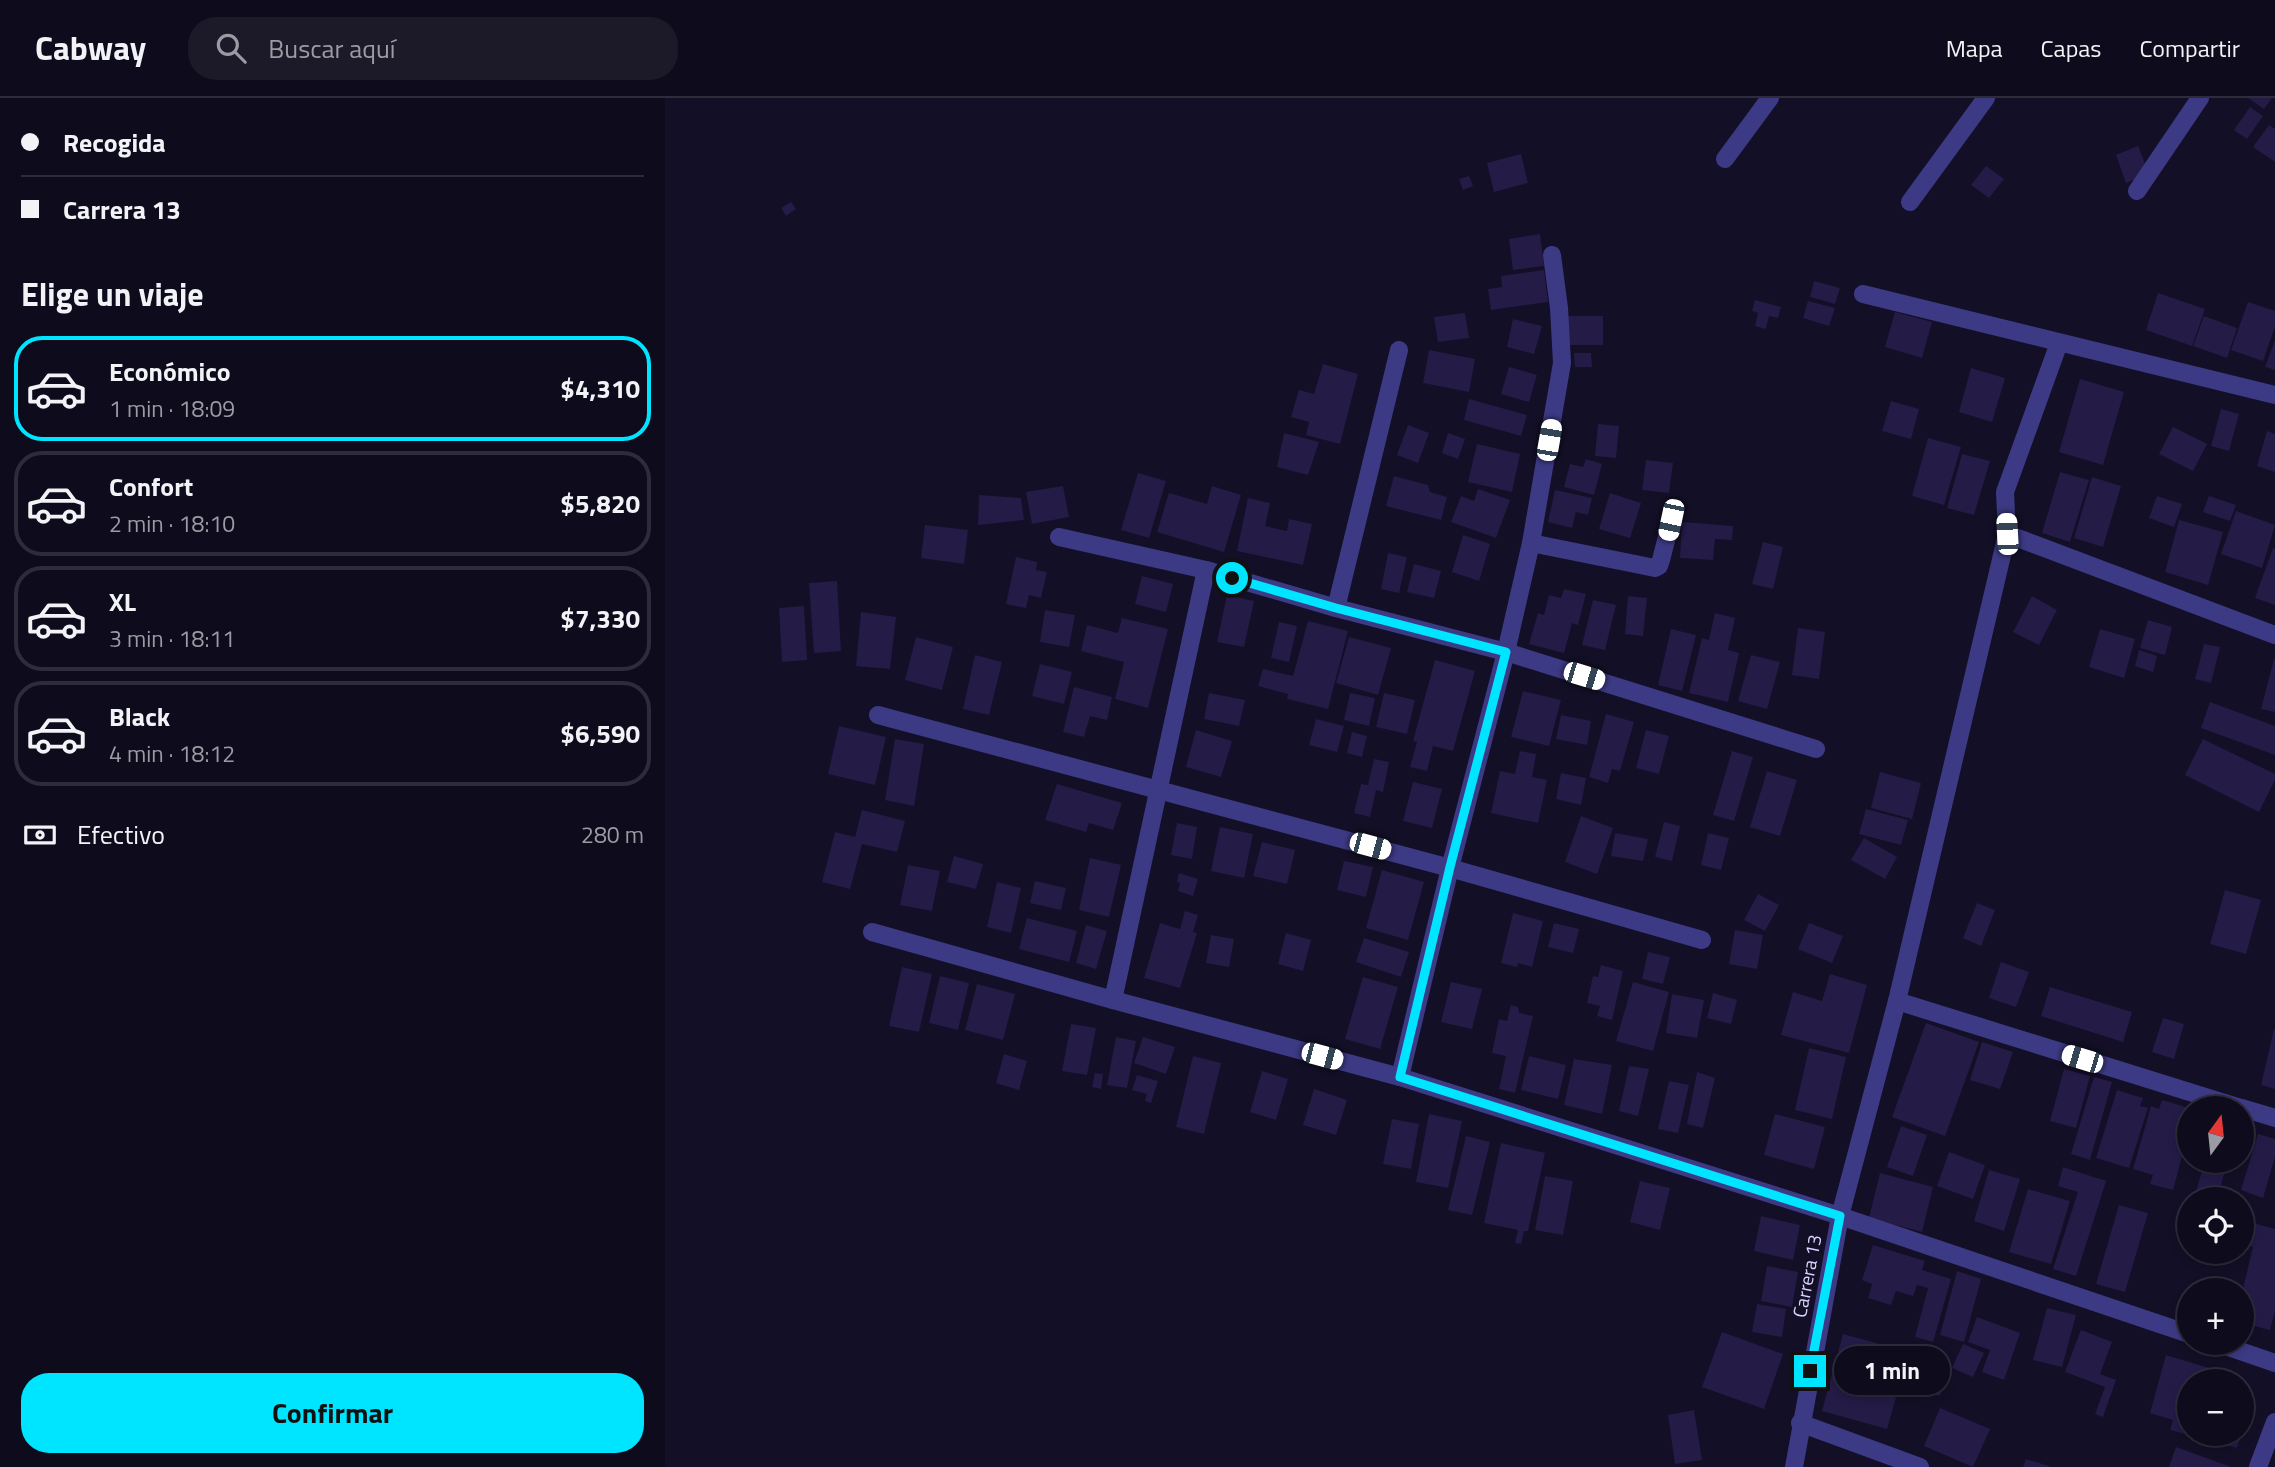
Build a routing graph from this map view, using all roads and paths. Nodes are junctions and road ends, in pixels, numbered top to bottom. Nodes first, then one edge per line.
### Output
1 (1770, 98) edge
2 (1986, 98) edge
3 (2200, 98) edge
4 (1725, 159) dead end
5 (2137, 191) dead end
6 (1910, 202) dead end
7 (1552, 255) dead end
8 (1863, 294) dead end
9 (2059, 343) junction
10 (1399, 350) dead end
11 (2275, 395) edge
12 (1671, 520) dead end
13 (2007, 534) junction
14 (1059, 537) dead end
15 (1531, 543) junction
16 (1206, 570) junction
17 (1336, 608) junction
18 (2275, 635) edge
19 (1506, 652) junction
20 (878, 715) dead end
21 (1816, 749) dead end
22 (1158, 790) junction
23 (1450, 867) junction
24 (872, 932) dead end
25 (1702, 940) dead end
26 (1113, 1000) junction
27 (1897, 1001) junction
28 (1400, 1077) junction
29 (2202, 1096) edge
30 (2254, 1112) edge
31 (2275, 1118) edge
32 (1840, 1216) junction
33 (2177, 1330) edge
34 (2252, 1355) edge
35 (2275, 1363) edge
36 (2275, 1422) edge
37 (1800, 1423) junction
38 (1794, 1467) edge
39 (1920, 1467) edge
40 (2258, 1467) edge

1 - 4 street
2 - 6 street
3 - 5 street
7 - 15 street
8 - 9 street
9 - 11 street
9 - 13 street, Carrera 13
10 - 17 street
12 - 15 street
13 - 18 street
13 - 27 street, Carrera 13
14 - 16 street
15 - 19 street
16 - 17 street
16 - 22 street
17 - 19 street
19 - 21 street
19 - 23 street
20 - 22 street
22 - 23 street
22 - 26 street
23 - 25 street
23 - 28 street
24 - 26 street
26 - 28 street
27 - 29 street
27 - 32 street, Carrera 13
28 - 32 street
30 - 31 street
32 - 33 street
32 - 37 street, Carrera 13
34 - 35 street
36 - 40 street
37 - 38 street, Carrera 13
37 - 39 street

